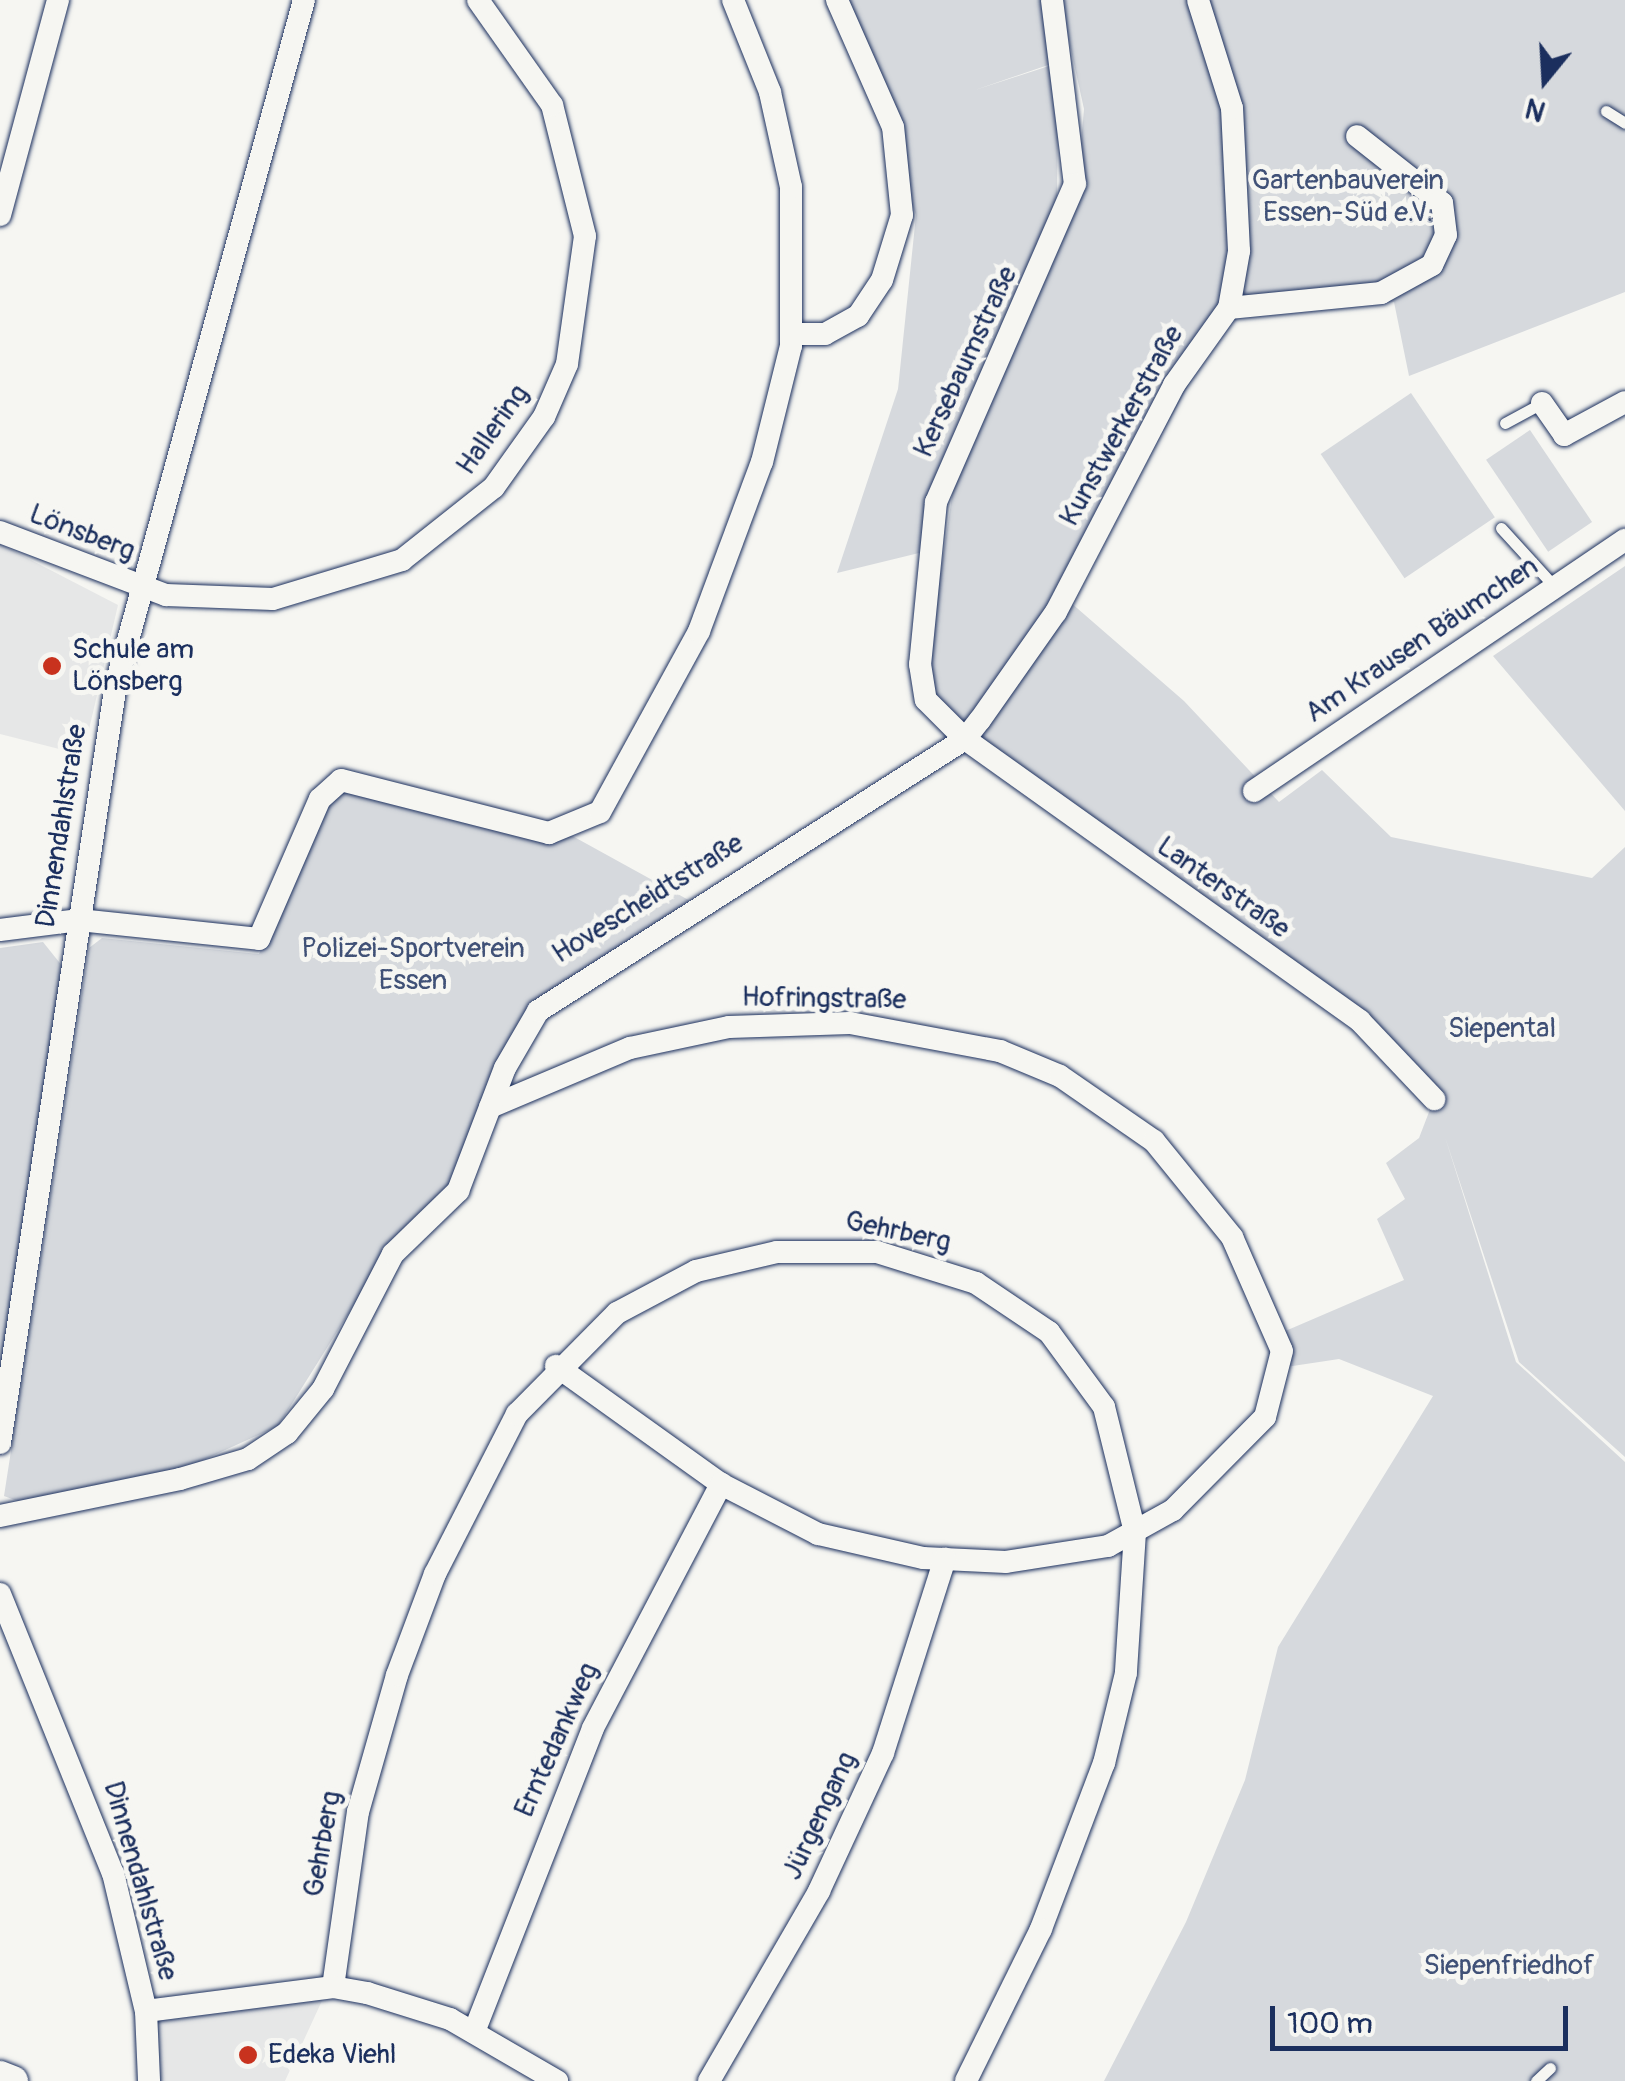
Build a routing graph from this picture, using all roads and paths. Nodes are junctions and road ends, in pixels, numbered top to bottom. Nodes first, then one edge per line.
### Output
1 (58, 0) edge
2 (304, 0) edge
3 (478, 0) edge
4 (733, 0) edge
5 (837, 0) edge
6 (1052, 0) edge
7 (1198, 0) edge
8 (1606, 111) dead end
9 (1625, 122) edge
10 (1357, 136) dead end
11 (0, 214) edge
12 (1229, 308) junction
13 (793, 334) junction
14 (1625, 402) edge
15 (1542, 404) joint
16 (1505, 423) dead end
17 (1501, 528) dead end
18 (0, 532) edge
19 (1625, 540) edge
20 (1554, 586) junction
21 (143, 588) junction
22 (965, 739) junction
23 (1254, 790) dead end
24 (78, 920) junction
25 (0, 930) edge
26 (1434, 1099) dead end
27 (490, 1108) junction
28 (556, 1366) junction
29 (0, 1442) edge
30 (721, 1484) junction
31 (0, 1516) edge
32 (1135, 1532) junction
33 (945, 1559) junction
34 (0, 1594) edge
35 (334, 1988) junction
36 (146, 2011) junction
37 (474, 2032) junction
38 (1550, 2068) dead end
39 (0, 2076) edge
40 (13, 2081) edge
41 (148, 2081) edge
42 (557, 2081) edge
43 (708, 2081) edge
44 (966, 2081) edge
45 (1536, 2081) edge

1 - 11 street
2 - 21 street, Dinnendahlstraße
3 - 21 street, Hallering
4 - 13 street
5 - 13 street
6 - 22 street, Kersebaumstraße
7 - 12 street, Kunstwerkerstraße
8 - 9 lane
10 - 12 street
12 - 22 street, Kunstwerkerstraße
13 - 24 street
14 - 15 street
15 - 16 lane
17 - 20 lane
18 - 21 street, Lönsberg
19 - 20 street, Am Krausen Bäumchen
20 - 23 street, Am Krausen Bäumchen
21 - 24 street, Dinnendahlstraße
22 - 26 street, Lanterstraße
22 - 27 street, Hovescheidtstraße
24 - 25 street
24 - 29 street, Dinnendahlstraße
27 - 31 street, Hovescheidtstraße
27 - 32 street, Hofringstraße
28 - 30 street, Hofringstraße
28 - 32 street, Gehrberg
28 - 35 street, Gehrberg
30 - 33 street, Hofringstraße
30 - 37 street, Erntedankweg
32 - 33 street, Hofringstraße
32 - 44 street, Gehrberg
33 - 43 street, Jürgengang
34 - 36 street, Dinnendahlstraße
35 - 36 street
35 - 37 street
36 - 41 street, Dinnendahlstraße
37 - 42 street
38 - 45 lane
39 - 40 main road

